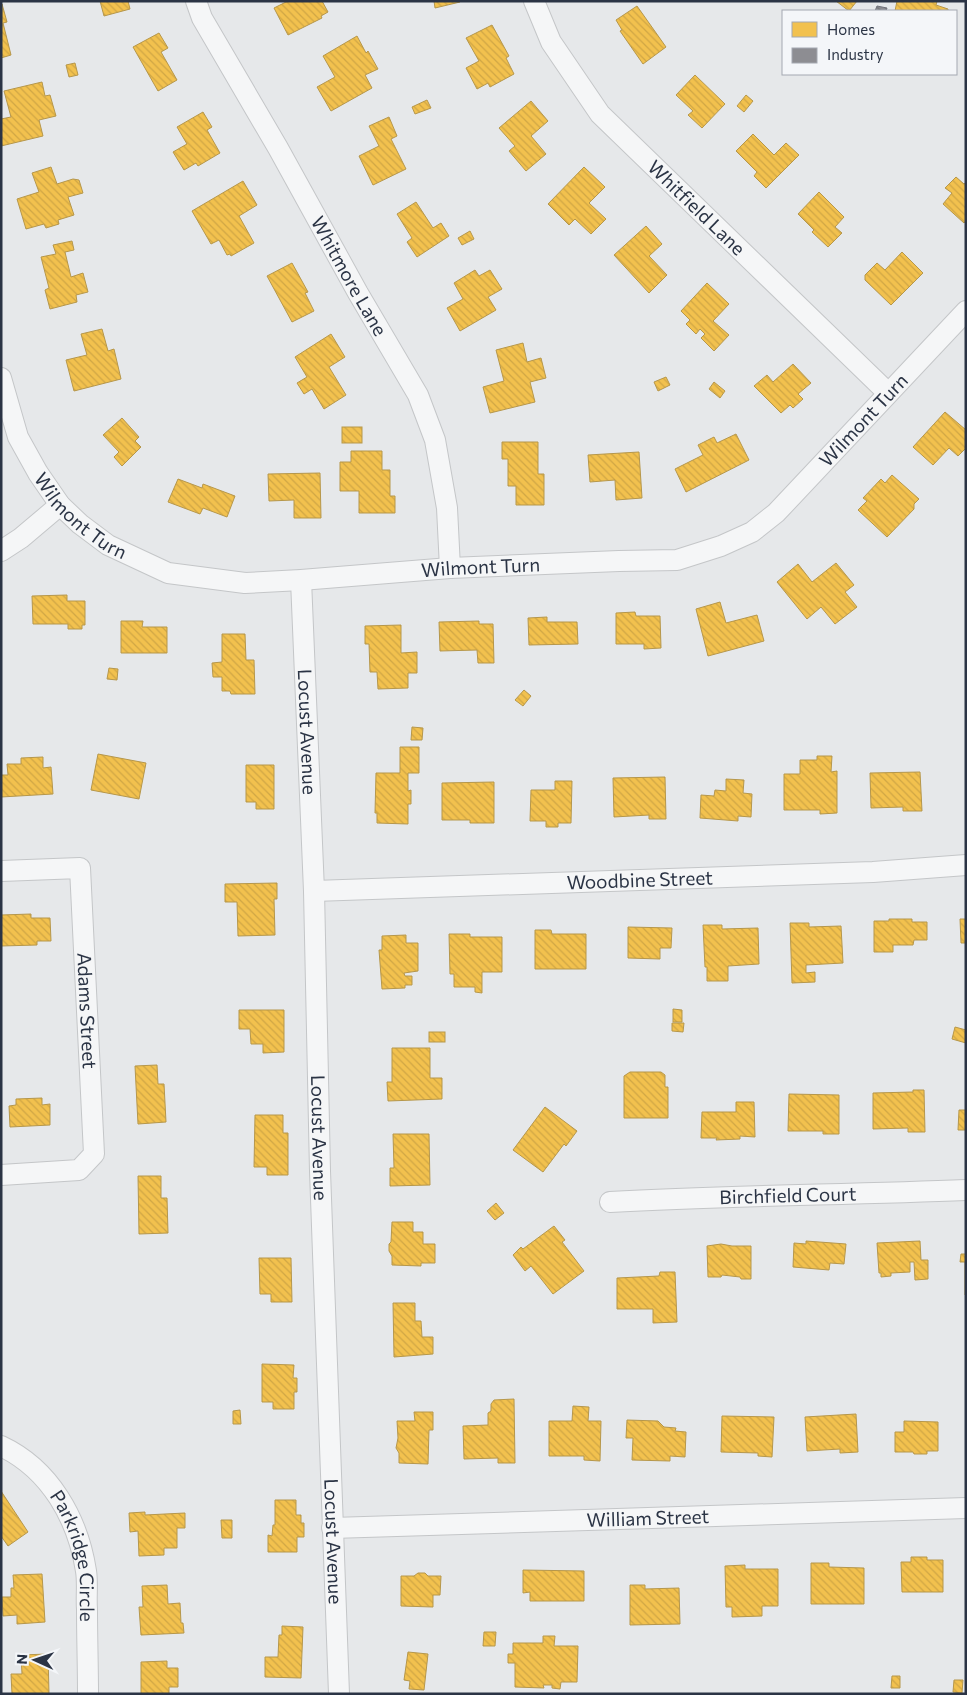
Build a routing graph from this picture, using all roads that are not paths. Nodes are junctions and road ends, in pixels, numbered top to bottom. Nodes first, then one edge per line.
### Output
1 (196, 1) edge
2 (534, 1) edge
3 (966, 311) edge
4 (1, 378) edge
5 (888, 393) junction
6 (60, 504) junction
7 (1, 551) edge
8 (450, 568) junction
9 (301, 580) junction
10 (966, 865) edge
11 (1, 871) edge
12 (314, 891) junction
13 (1, 1175) edge
14 (966, 1190) edge
15 (610, 1202) dead end
16 (1, 1446) edge
17 (966, 1508) edge
18 (332, 1528) junction
19 (88, 1694) edge
20 (339, 1694) edge

1 - 8 street, Whitmore Lane
2 - 5 street, Whitfield Lane
3 - 5 street, Wilmont Turn
4 - 6 street, Wilmont Turn
5 - 8 street, Wilmont Turn
6 - 7 street
6 - 9 street, Wilmont Turn
8 - 9 street, Wilmont Turn
9 - 12 street, Locust Avenue
10 - 12 street, Woodbine Street
11 - 13 street, Adams Street
12 - 18 street, Locust Avenue
14 - 15 street, Birchfield Court
16 - 19 street, Parkridge Circle
17 - 18 street, William Street
18 - 20 street, Locust Avenue

